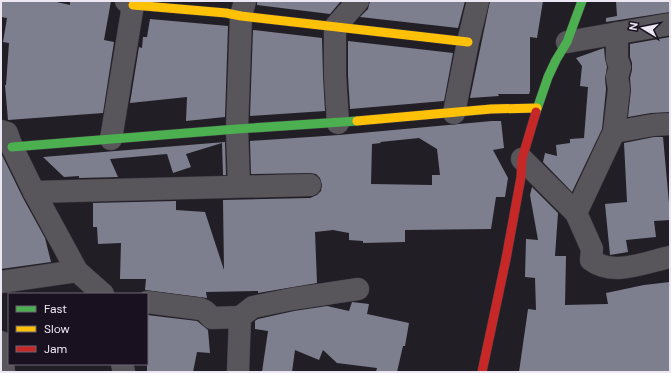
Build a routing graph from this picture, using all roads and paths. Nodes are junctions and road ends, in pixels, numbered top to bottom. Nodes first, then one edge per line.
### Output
1 (358, 1) edge
2 (478, 1) edge
3 (582, 1) edge
4 (127, 2) edge
5 (243, 9) edge
6 (670, 24) edge
7 (335, 27) junction
8 (617, 33) junction
9 (468, 42) junction
10 (567, 42) junction
11 (537, 108) junction
12 (454, 113) junction
13 (338, 123) junction
14 (670, 124) edge
15 (237, 130) junction
16 (614, 132) junction
17 (7, 139) edge
18 (111, 139) junction
19 (522, 159) junction
20 (310, 185) dead end
21 (239, 186) junction
22 (34, 192) junction
23 (576, 213) junction
24 (670, 256) edge
25 (77, 271) junction
26 (1, 282) edge
27 (358, 289) dead end
28 (102, 293) edge
29 (148, 302) edge
30 (240, 317) junction
31 (1, 342) edge
32 (4, 372) edge
33 (238, 372) edge
34 (482, 372) edge

1 - 7 street
2 - 9 street
3 - 10 street
4 - 5 street
4 - 18 street
5 - 7 street
5 - 15 street
6 - 8 street
7 - 9 street
7 - 13 street
8 - 10 street
8 - 16 street
9 - 12 street
10 - 11 street
11 - 12 street
11 - 19 street
12 - 13 street
13 - 15 street
14 - 16 street
15 - 18 street
15 - 21 street
16 - 23 street
17 - 18 street
17 - 22 street
19 - 23 street
19 - 34 street
20 - 21 street
21 - 22 street
22 - 25 street
23 - 24 street
25 - 26 street
25 - 28 street
27 - 30 street
29 - 30 street
30 - 33 street
31 - 32 street

